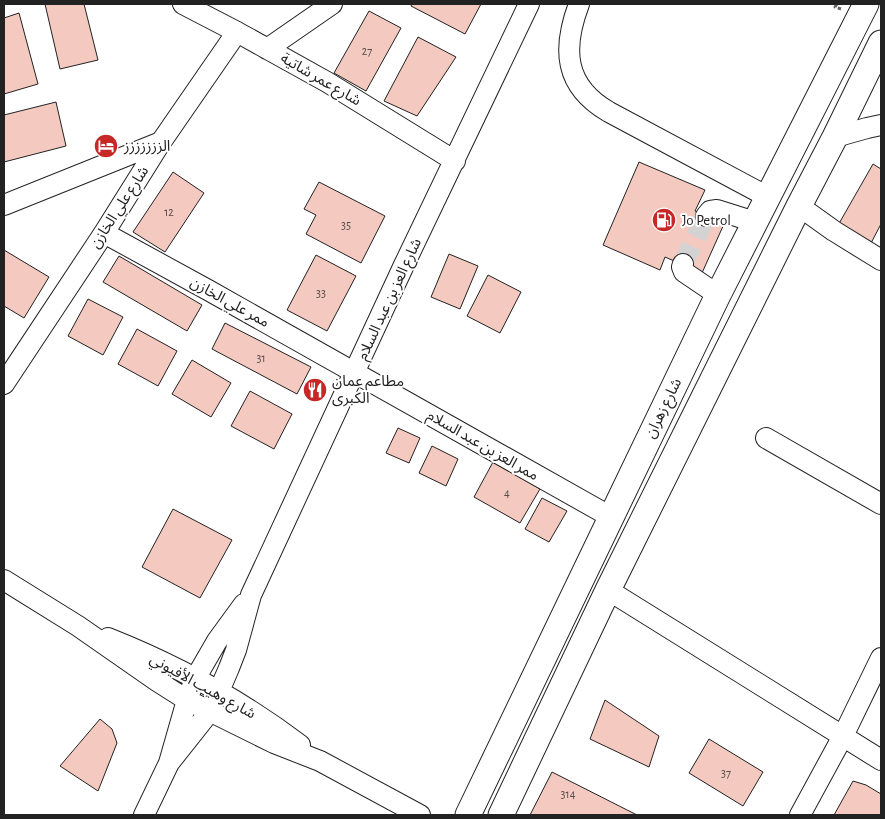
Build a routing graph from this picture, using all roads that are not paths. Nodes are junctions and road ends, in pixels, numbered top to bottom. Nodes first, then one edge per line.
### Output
1 (183, 4) edge
2 (332, 4) edge
3 (529, 4) edge
4 (578, 4) edge
5 (866, 4) edge
6 (237, 32) junction
7 (267, 49) junction
8 (878, 61) edge
9 (881, 125) edge
10 (835, 137) junction
11 (161, 142) junction
12 (455, 161) junction
13 (768, 196) junction
14 (4, 205) edge
15 (799, 206) junction
16 (706, 216) dead end
17 (755, 222) junction
18 (104, 232) junction
19 (881, 260) edge
20 (682, 264) dead end
21 (718, 294) junction
22 (355, 372) junction
23 (4, 384) edge
24 (766, 438) dead end
25 (881, 504) edge
26 (610, 517) junction
27 (4, 580) edge
28 (608, 590) junction
29 (251, 595) junction
30 (78, 626) junction
31 (881, 658) edge
32 (196, 679) junction
33 (220, 692) junction
34 (187, 700) junction
35 (211, 710) junction
36 (843, 736) junction
37 (881, 760) edge
38 (320, 761) junction
39 (170, 763) junction
40 (144, 815) edge
41 (420, 815) edge
42 (468, 815) edge
43 (501, 815) edge
44 (800, 815) edge

1 - 6 street, شارع عمر شاتية
2 - 7 street
3 - 12 street, شارع العز بن عبد السلام
4 - 13 street
5 - 13 main road, شارع زهران
6 - 7 street, شارع عمر شاتية
6 - 11 street, شارع علي الخازن
7 - 12 street, شارع عمر شاتية
8 - 10 main road, شارع زهران
9 - 10 street
10 - 15 main road, شارع زهران
11 - 14 street
11 - 18 street, شارع علي الخازن
12 - 22 street, شارع العز بن عبد السلام
13 - 17 main road, شارع زهران
15 - 19 street
15 - 28 main road, شارع زهران
16 - 17 street
17 - 21 main road, شارع زهران
18 - 22 street, ممر علي الخازن
18 - 23 street, شارع علي الخازن
20 - 21 street
21 - 26 main road, شارع زهران
22 - 26 street, ممر العز بن عبد السلام
22 - 29 street, شارع العز بن عبد السلام
24 - 25 street
26 - 42 main road, شارع زهران
27 - 30 street, شارع وهيب الأفيوني
28 - 36 street
28 - 43 main road, شارع زهران
29 - 32 street, شارع العز بن عبد السلام
29 - 33 street, شارع العز بن عبد السلام
30 - 32 street, شارع وهيب الأفيوني
30 - 34 street, شارع وهيب الأفيوني
31 - 36 street
32 - 33 street, شارع وهيب الأفيوني
32 - 34 street, شارع العز بن عبد السلام
33 - 35 street, شارع العز بن عبد السلام
33 - 38 street, شارع وهيب الأفيوني
34 - 35 street, شارع وهيب الأفيوني
34 - 39 street, شارع العز بن عبد السلام
35 - 38 street, شارع وهيب الأفيوني
35 - 39 street, شارع العز بن عبد السلام
36 - 37 street
36 - 44 street
38 - 41 street, شارع وهيب الأفيوني
39 - 40 street, شارع العز بن عبد السلام

